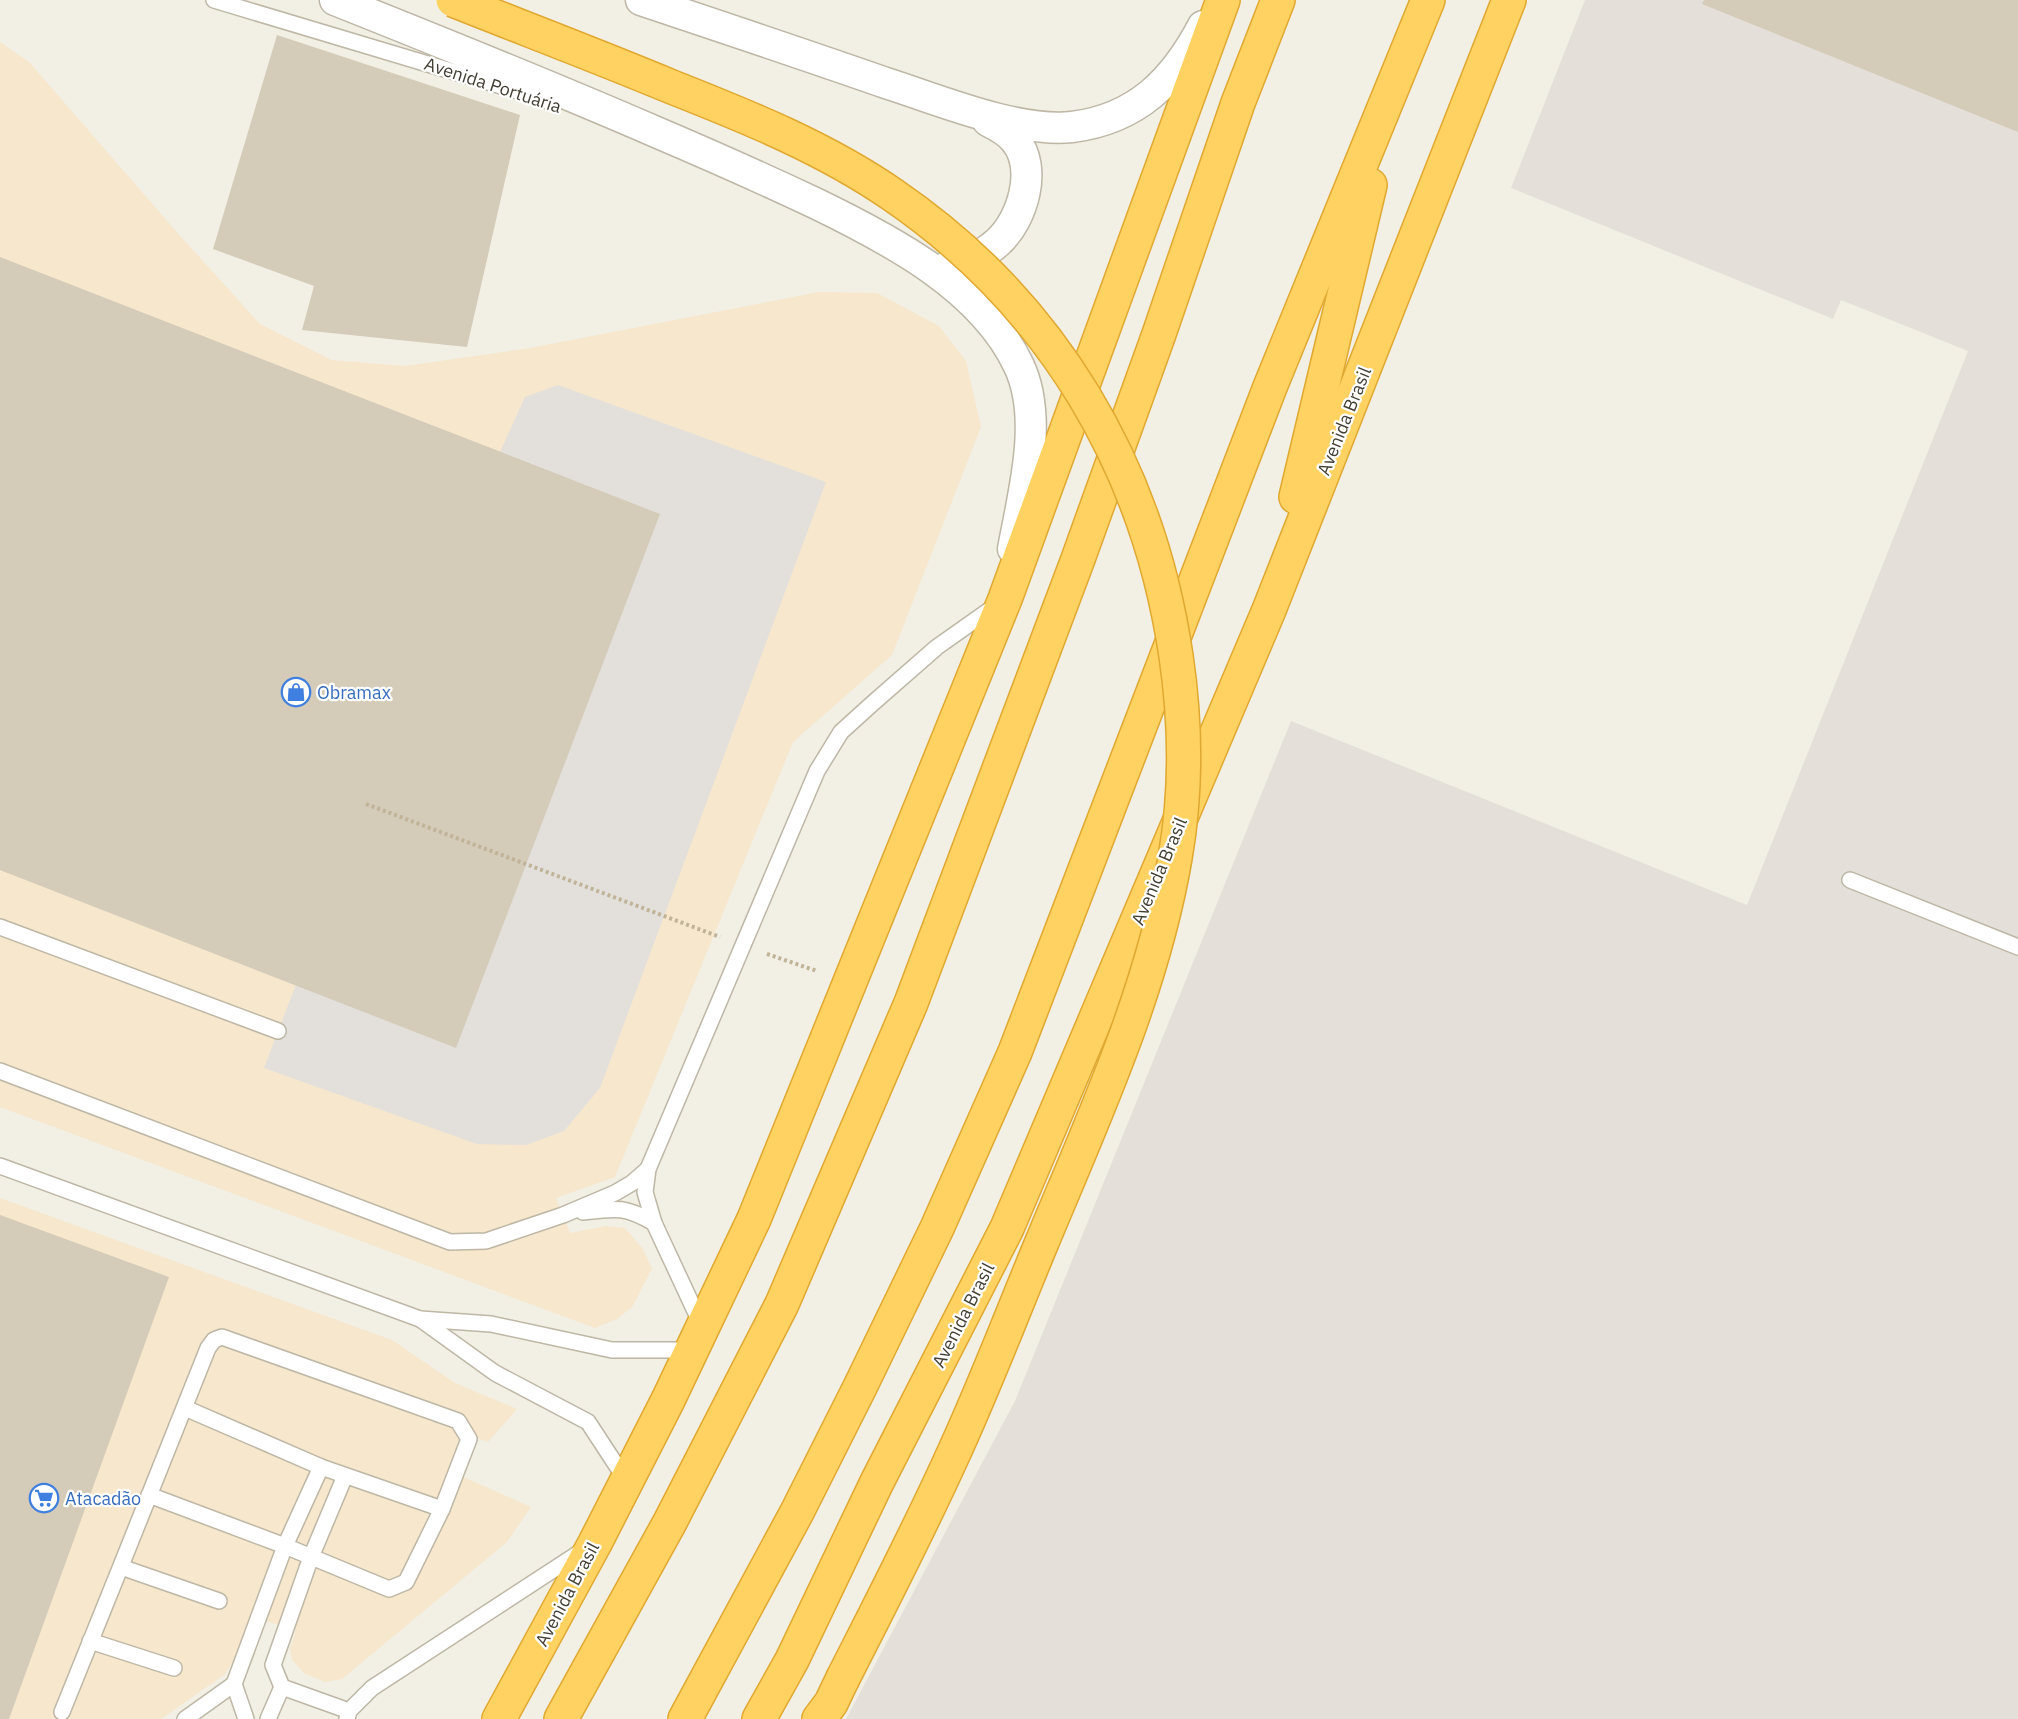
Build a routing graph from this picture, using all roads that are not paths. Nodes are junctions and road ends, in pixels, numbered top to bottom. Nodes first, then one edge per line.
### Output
1 (214, 0) edge
2 (335, 0) edge
3 (453, 0) edge
4 (641, 0) edge
5 (1218, 0) edge
6 (1223, 0) edge
7 (1278, 0) edge
8 (1428, 0) edge
9 (1509, 0) edge
10 (1395, 79) junction
11 (961, 108) junction
12 (770, 181) junction
13 (923, 264) junction
14 (1005, 599) junction
15 (1269, 610) junction
16 (1850, 880) dead end
17 (0, 927) edge
18 (2018, 947) edge
19 (278, 1031) dead end
20 (0, 1071) edge
21 (0, 1166) edge
22 (648, 1169) junction
23 (562, 1215) junction
24 (654, 1223) junction
25 (420, 1319) junction
26 (697, 1338) junction
27 (185, 1408) junction
28 (321, 1467) junction
29 (345, 1476) junction
30 (626, 1480) junction
31 (149, 1495) junction
32 (442, 1509) junction
33 (595, 1543) junction
34 (285, 1546) junction
35 (311, 1557) junction
36 (121, 1567) junction
37 (219, 1601) dead end
38 (90, 1641) junction
39 (174, 1668) dead end
40 (234, 1684) junction
41 (282, 1687) junction
42 (62, 1712) dead end
43 (348, 1715) edge
44 (185, 1719) edge
45 (246, 1719) edge
46 (268, 1719) edge
47 (499, 1719) edge
48 (561, 1719) edge
49 (685, 1719) edge
50 (759, 1719) edge
51 (819, 1719) edge

1 - 12 lane, Avenida Portuária
2 - 12 street
3 - 51 highway, bridge
4 - 11 street
5 - 11 street
6 - 14 highway, Avenida Brasil
7 - 48 highway
8 - 10 highway
9 - 15 highway, Avenida Brasil
10 - 15 highway
10 - 49 highway
11 - 13 street
12 - 13 street
13 - 14 street
14 - 22 lane
14 - 26 highway, Avenida Brasil
15 - 50 highway, Avenida Brasil
16 - 18 lane
17 - 19 lane
20 - 23 lane
21 - 25 lane
22 - 23 lane
22 - 24 lane
23 - 24 lane
24 - 26 lane
25 - 26 lane
25 - 30 lane
26 - 30 highway, Avenida Brasil
27 - 28 lane
27 - 31 lane
27 - 32 lane
28 - 29 lane
28 - 34 lane
29 - 32 lane
29 - 35 lane
30 - 33 highway, Avenida Brasil
31 - 34 lane
31 - 36 lane
32 - 35 lane
33 - 43 lane
33 - 47 highway, Avenida Brasil
34 - 35 lane
34 - 40 lane
35 - 41 lane
36 - 37 lane
36 - 38 lane
38 - 39 lane
38 - 42 lane
40 - 44 lane
40 - 45 lane
41 - 43 lane
41 - 46 lane

